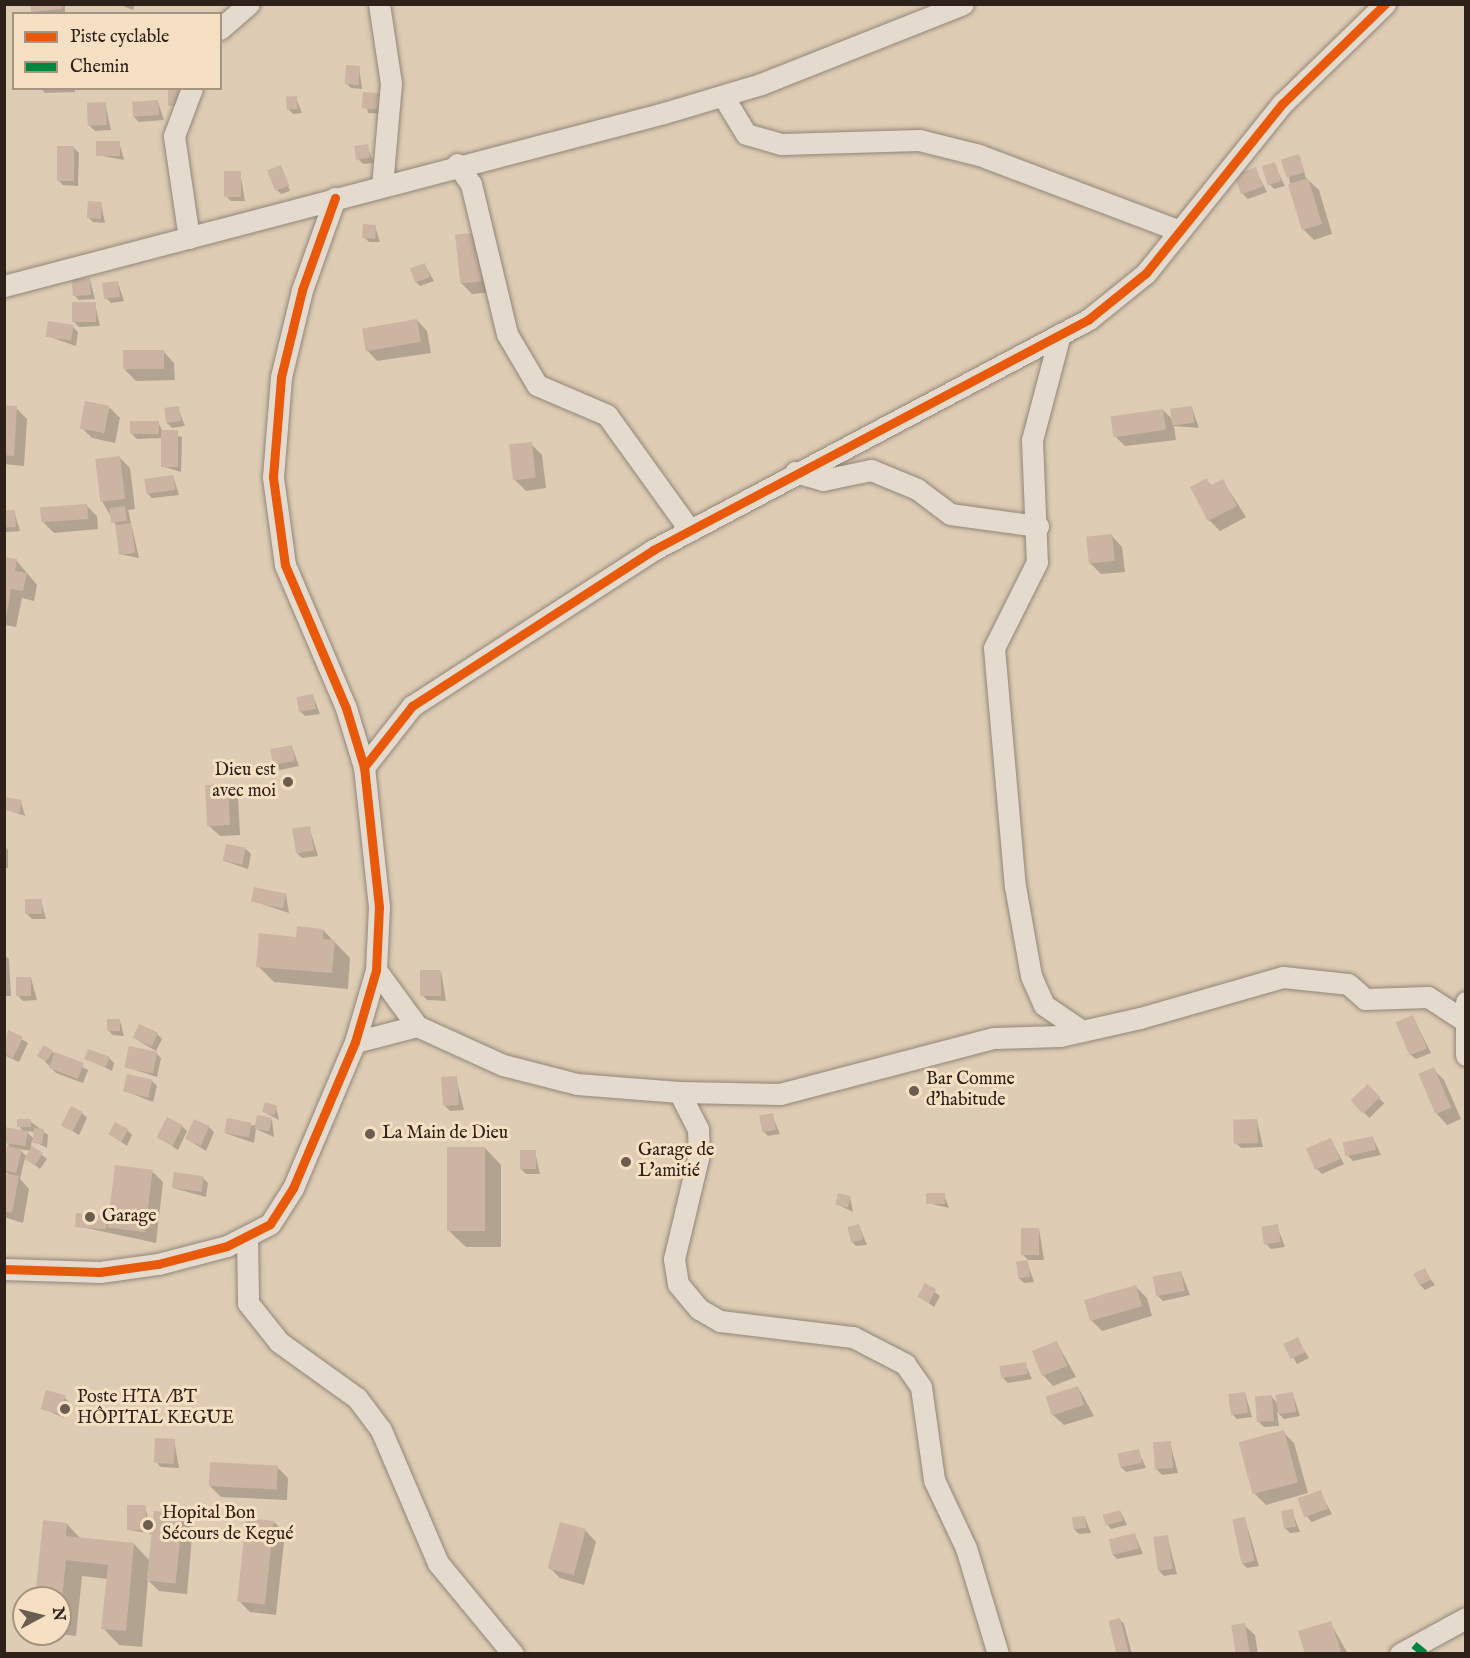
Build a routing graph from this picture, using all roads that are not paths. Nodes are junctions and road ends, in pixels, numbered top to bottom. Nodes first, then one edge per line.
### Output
1 (249, 4) edge
2 (379, 4) edge
3 (963, 4) edge
4 (1385, 4) edge
5 (222, 27) edge
6 (191, 90) edge
7 (723, 96) junction
8 (458, 164) junction
9 (382, 185) junction
10 (335, 198) junction
11 (1178, 230) junction
12 (189, 238) junction
13 (4, 286) edge
14 (1060, 334) junction
15 (795, 472) junction
16 (1038, 526) junction
17 (689, 529) junction
18 (364, 767) junction
19 (376, 970) junction
20 (1464, 1011) edge
21 (417, 1026) junction
22 (1082, 1031) junction
23 (355, 1041) junction
24 (1466, 1055) edge
25 (679, 1092) junction
26 (247, 1236) junction
27 (4, 1269) edge
28 (1466, 1618) edge
29 (513, 1653) edge
30 (998, 1653) edge
31 (1400, 1653) edge

1 - 5 street
2 - 9 street
3 - 7 street
4 - 11 street
6 - 12 street
7 - 8 street
7 - 11 street
8 - 9 street
8 - 17 street
9 - 10 street
10 - 12 street
10 - 18 street
11 - 14 street
12 - 13 street
14 - 15 street
14 - 16 street
15 - 16 street
15 - 17 street
16 - 22 street
17 - 18 street
18 - 19 street
19 - 21 street
19 - 23 street
20 - 22 street
20 - 24 street
21 - 23 street
21 - 25 street
22 - 25 street
23 - 26 street
25 - 30 street
26 - 27 street
26 - 29 street
28 - 31 street

